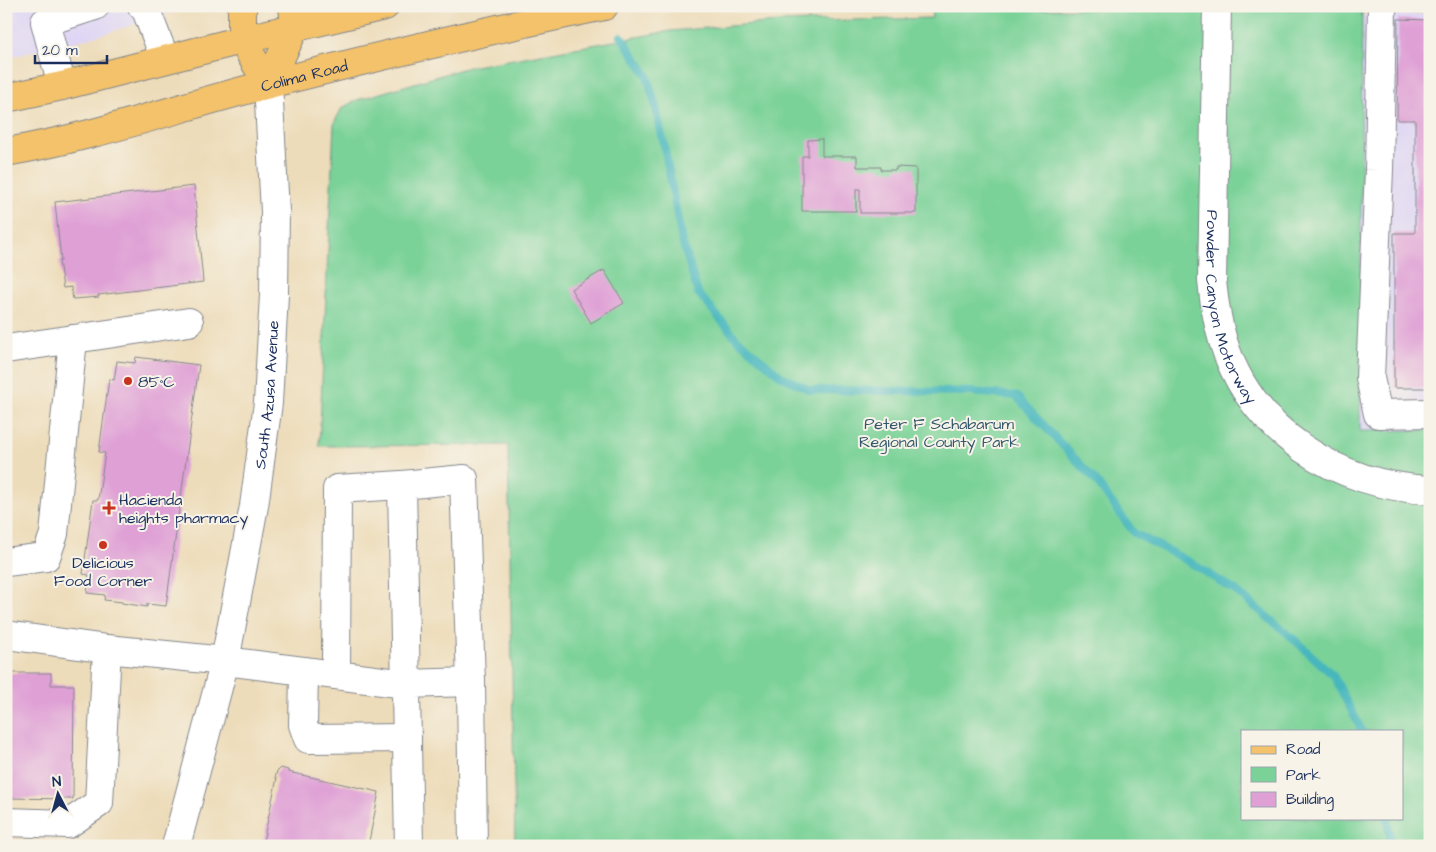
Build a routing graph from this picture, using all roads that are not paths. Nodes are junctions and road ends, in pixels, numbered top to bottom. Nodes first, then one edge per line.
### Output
1 (95, 6) edge
2 (142, 6) edge
3 (242, 6) edge
4 (385, 6) edge
5 (604, 6) edge
6 (1217, 6) edge
7 (1382, 6) edge
8 (294, 17) edge
9 (242, 40) junction
10 (165, 59) junction
11 (268, 84) junction
12 (62, 86) junction
13 (6, 98) edge
14 (6, 152) edge
15 (189, 322) dead end
16 (73, 339) junction
17 (6, 349) edge
18 (1430, 413) edge
19 (402, 485) junction
20 (1430, 490) edge
21 (6, 562) edge
22 (6, 635) edge
23 (107, 649) junction
24 (225, 660) junction
25 (304, 671) junction
26 (336, 675) junction
27 (471, 682) junction
28 (406, 684) junction
29 (406, 738) junction
30 (6, 822) edge
31 (176, 846) edge
32 (409, 846) edge
33 (473, 846) edge

1 - 12 street
2 - 10 street
3 - 9 main road
4 - 8 main road
5 - 11 main road, Colima Road
6 - 20 street, Powder Canyon Motorway
7 - 18 street
8 - 9 main road
8 - 11 main road, South Azusa Avenue
9 - 10 main road
9 - 11 main road, South Azusa Avenue
10 - 12 main road
11 - 14 main road, Colima Road
11 - 24 street, South Azusa Avenue
12 - 13 main road
15 - 16 street
16 - 17 street
16 - 21 street
19 - 26 street
19 - 27 street
19 - 28 street
22 - 23 street
23 - 24 street
23 - 30 street
24 - 25 street
24 - 31 street, South Azusa Avenue
25 - 26 street
25 - 29 street
26 - 28 street
27 - 28 street
27 - 33 street
28 - 29 street
29 - 32 street

